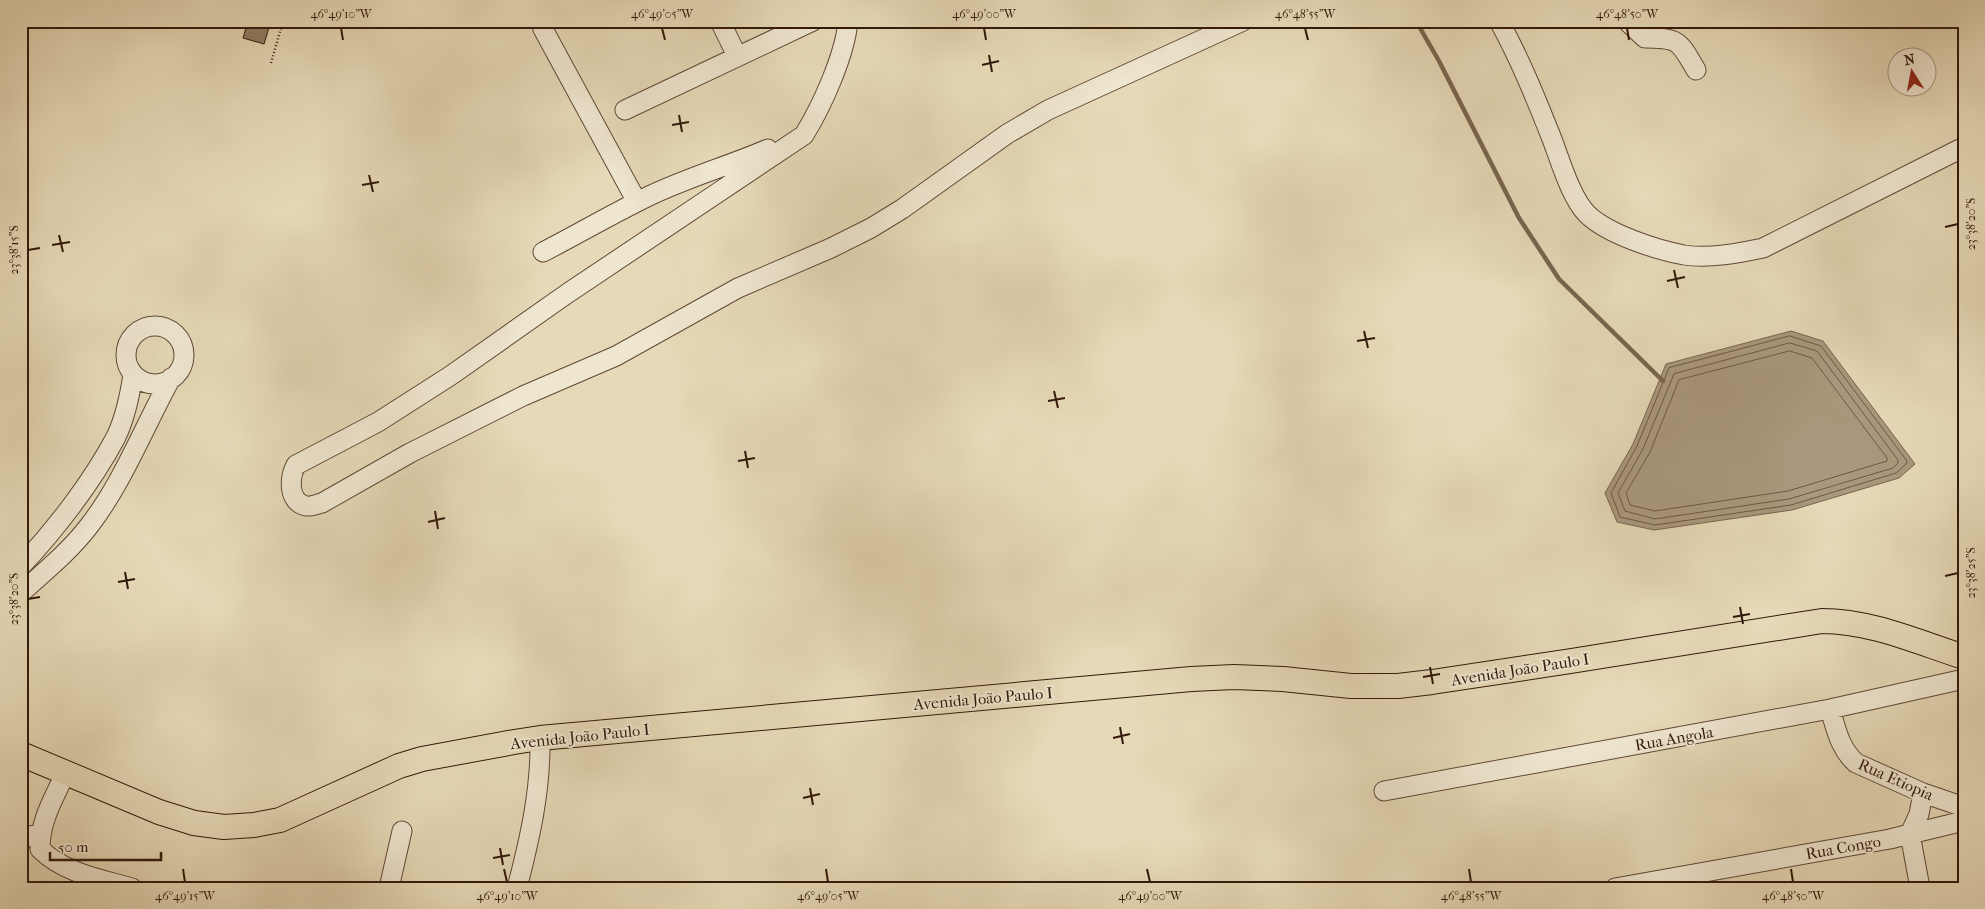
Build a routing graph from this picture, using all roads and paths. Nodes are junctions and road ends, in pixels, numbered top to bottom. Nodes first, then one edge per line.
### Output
1 (283, 21) edge
2 (541, 21) edge
3 (720, 21) edge
4 (813, 21) edge
5 (848, 21) edge
6 (1243, 21) edge
7 (1499, 21) edge
8 (1627, 21) edge
9 (737, 56) junction
10 (271, 63) dead end
11 (1696, 70) dead end
12 (625, 110) dead end
13 (804, 135) junction
14 (1964, 147) edge
15 (637, 202) junction
16 (543, 252) dead end
17 (133, 374) junction
18 (171, 378) junction
19 (21, 566) edge
20 (21, 593) edge
21 (1964, 657) edge
22 (1964, 680) edge
23 (1830, 709) junction
24 (540, 738) junction
25 (21, 754) edge
26 (66, 772) junction
27 (1384, 791) dead end
28 (1922, 793) junction
29 (1964, 807) edge
30 (1964, 821) edge
31 (402, 831) dead end
32 (40, 833) junction
33 (1910, 834) junction
34 (21, 838) edge
35 (132, 888) edge
36 (389, 888) edge
37 (517, 888) edge
38 (1615, 888) edge
39 (1920, 888) edge

1 - 10 path
2 - 15 street
3 - 9 street
4 - 9 street
5 - 13 street
6 - 13 street
7 - 14 street
8 - 11 street
9 - 12 street
13 - 15 street
15 - 16 street
17 - 18 street
17 - 18 street
17 - 19 street
18 - 20 street
21 - 24 main road, Avenida João Paulo I
22 - 23 street, Rua Angola
23 - 27 street, Rua Angola
23 - 28 street, Rua Etiopia
24 - 26 main road, Avenida João Paulo I
24 - 37 street
25 - 26 main road, Avenida João Paulo I
26 - 32 street
28 - 29 street, Rua Etiopia
28 - 33 street
30 - 33 street, Rua Congo
31 - 36 street
32 - 34 street
32 - 35 street
33 - 38 street, Rua Congo
33 - 39 street

